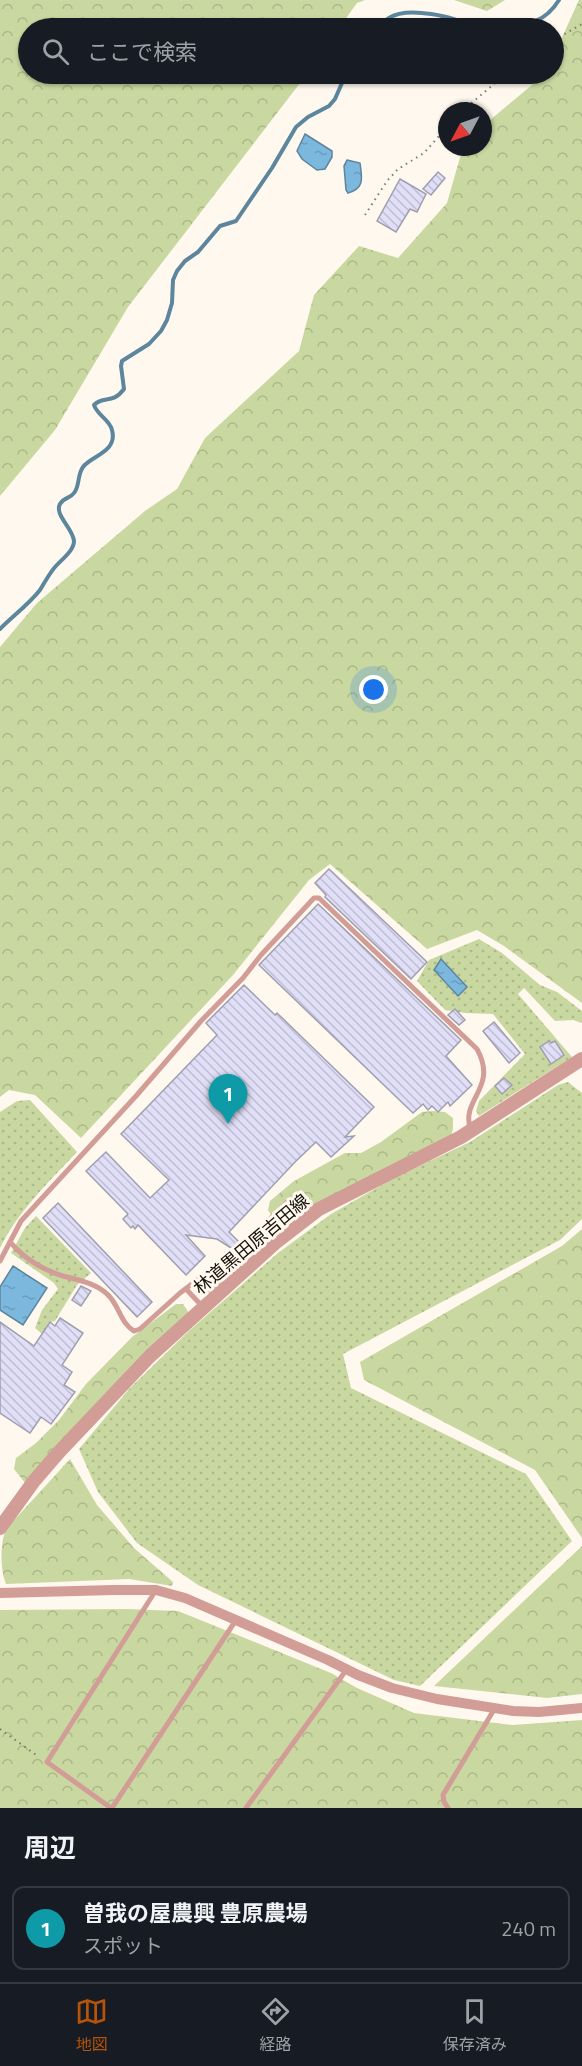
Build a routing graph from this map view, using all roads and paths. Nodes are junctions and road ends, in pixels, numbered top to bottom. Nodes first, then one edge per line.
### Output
1 (582, 24) edge
2 (564, 34) edge
3 (494, 84) edge
4 (473, 102) edge
5 (438, 137) edge
6 (365, 215) dead end
7 (582, 1059) edge
8 (471, 1131) junction
9 (286, 1203) dead end
10 (10, 1242) junction
11 (0, 1262) edge
12 (186, 1288) junction
13 (203, 1307) junction
14 (0, 1528) edge
15 (156, 1590) junction
16 (0, 1593) edge
17 (236, 1620) junction
18 (347, 1669) junction
19 (495, 1708) junction
20 (582, 1708) edge
21 (0, 1729) edge
22 (47, 1762) junction
23 (111, 1808) edge
24 (246, 1808) edge
25 (448, 1808) edge

1 - 2 path
3 - 4 path
5 - 6 path
7 - 8 street, 林道黒田原吉田線
8 - 10 lane
8 - 13 street, 林道黒田原吉田線
9 - 12 lane
10 - 11 lane
10 - 12 lane
12 - 13 lane
13 - 14 street, 林道黒田原吉田線
15 - 16 street
15 - 17 street
15 - 22 lane
17 - 18 street
17 - 23 lane
18 - 19 street
18 - 24 lane
19 - 20 street
19 - 25 lane
21 - 22 path
22 - 23 lane

